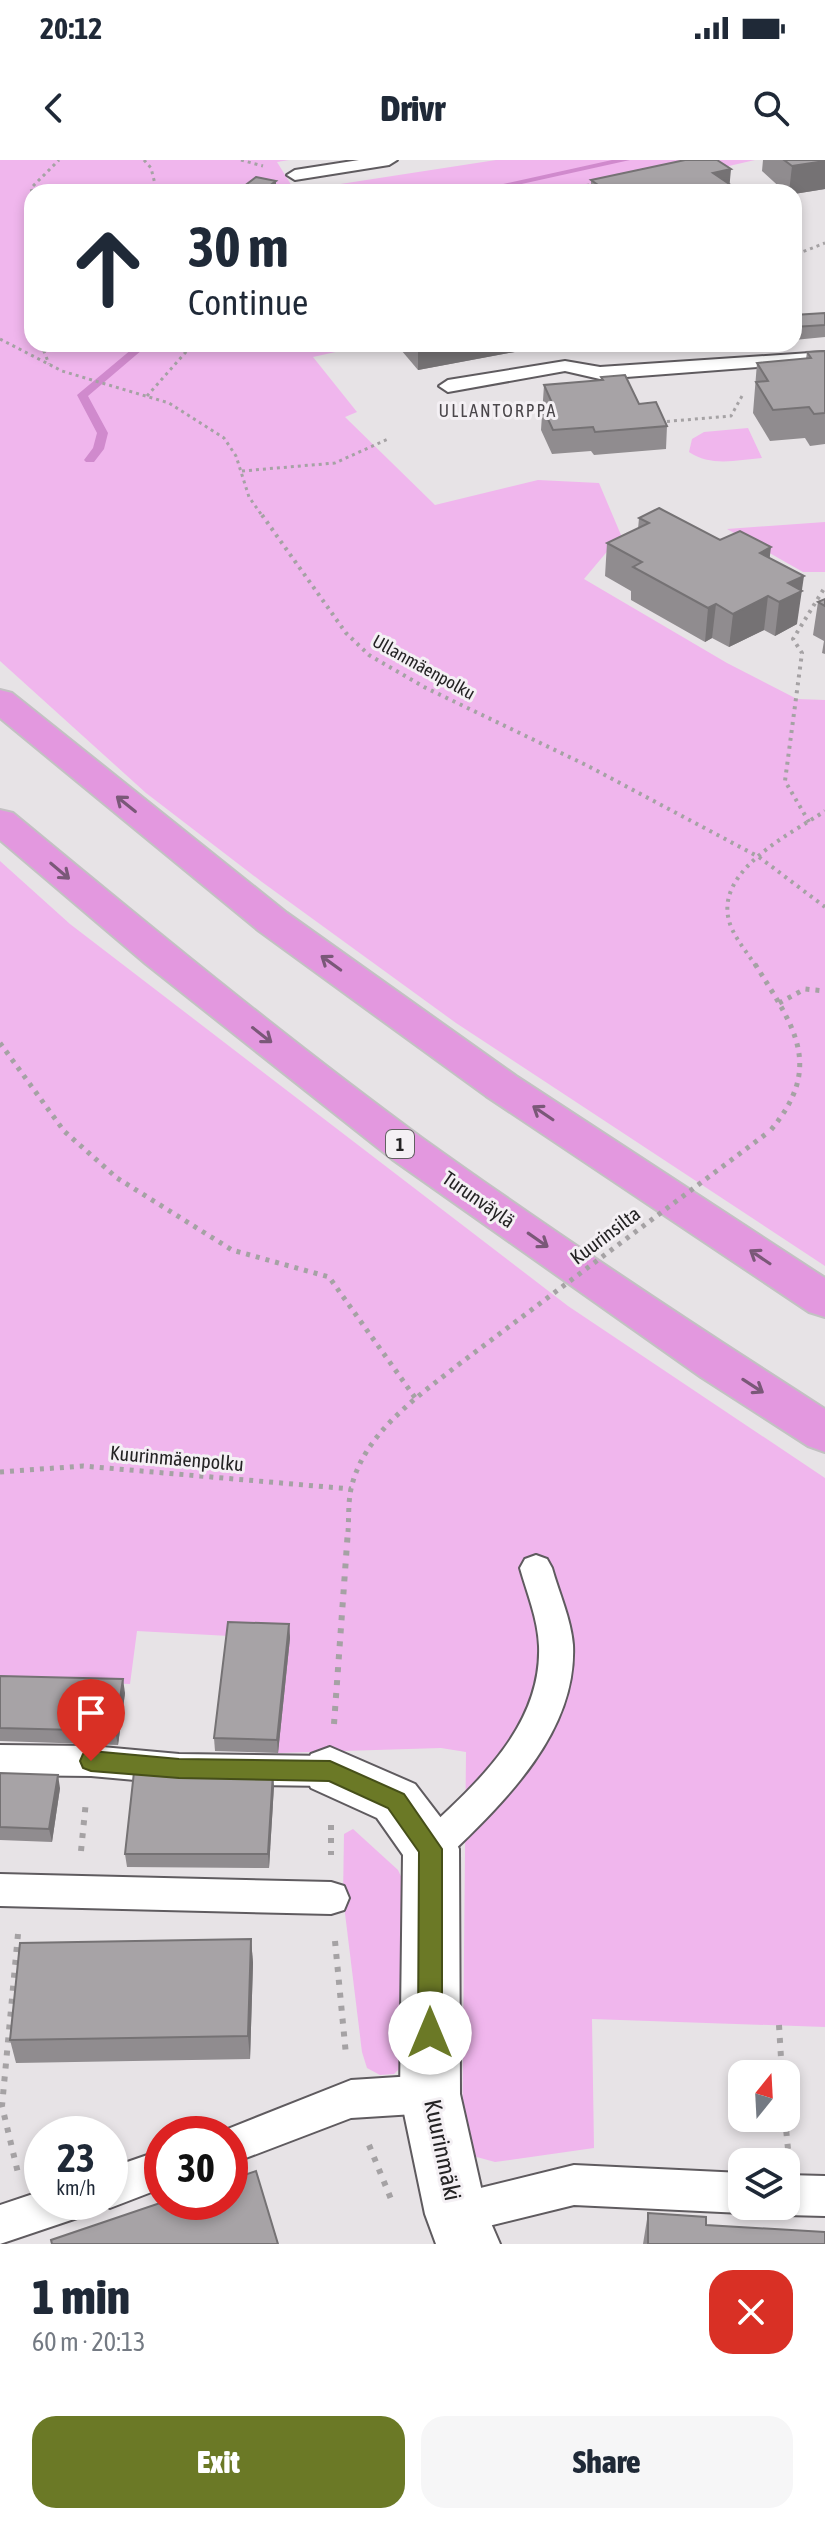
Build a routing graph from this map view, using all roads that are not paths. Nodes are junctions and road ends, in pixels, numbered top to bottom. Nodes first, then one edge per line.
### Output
1 (389, 160) edge
2 (295, 175) dead end
3 (556, 352) edge
4 (825, 357) edge
5 (565, 366) junction
6 (448, 386) dead end
7 (0, 700) edge
8 (0, 821) edge
9 (825, 1300) edge
10 (825, 1433) edge
11 (536, 1568) dead end
12 (0, 1760) edge
13 (330, 1771) joint
14 (431, 1849) junction
15 (11, 1890) edge
16 (331, 1898) road end
17 (430, 2094) junction
18 (248, 2138) edge
19 (728, 2192) edge
20 (800, 2195) edge
21 (825, 2196) edge
22 (462, 2229) edge

1 - 2 lane
3 - 5 lane
4 - 5 lane
5 - 6 lane
9 -> 7 highway
8 -> 10 highway, Turunväylä / 1
11 - 14 lane
12 - 13 lane
13 - 14 street
14 - 17 street, Kuurinmäki
15 - 16 lane
17 - 18 lane
17 - 22 street, Kuurinmäki
19 - 22 lane
20 - 21 lane

